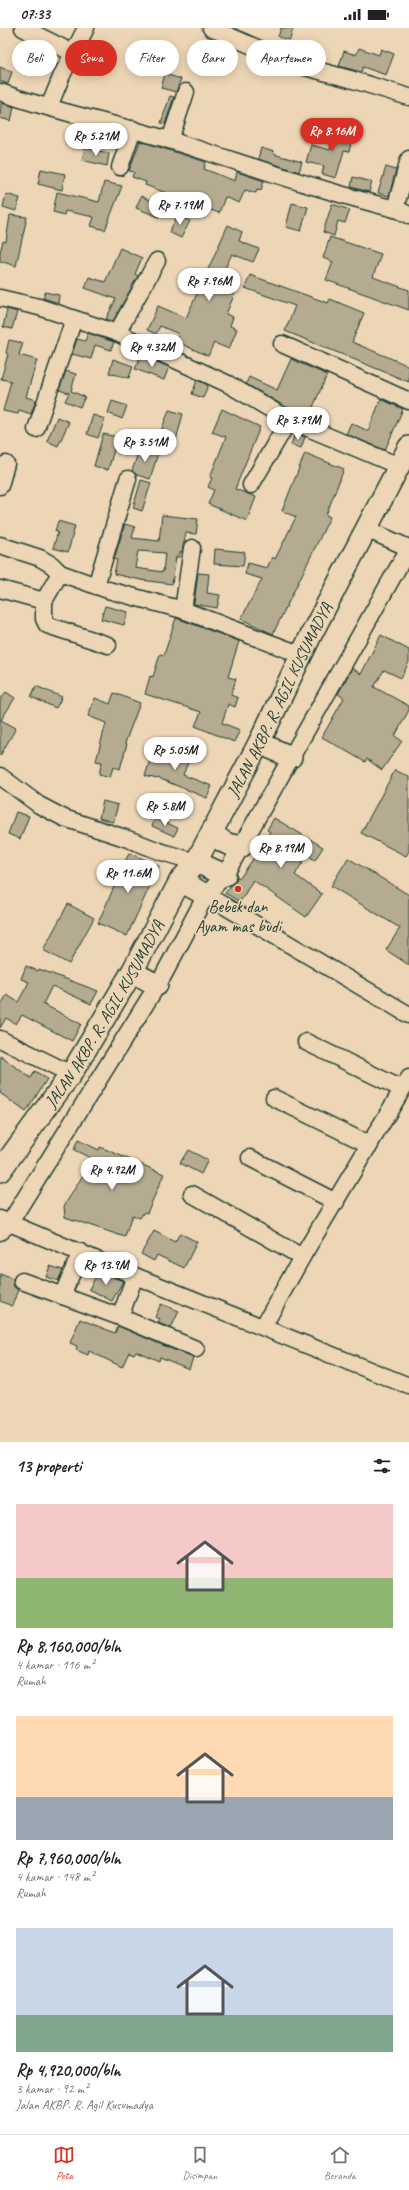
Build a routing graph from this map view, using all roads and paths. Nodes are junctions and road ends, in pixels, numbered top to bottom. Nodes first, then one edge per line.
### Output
1 (23, 28) edge
2 (86, 28) edge
3 (211, 28) edge
4 (80, 40) edge
5 (65, 50) edge
6 (65, 69) edge
7 (0, 92) edge
8 (186, 92) dead end
9 (409, 97) edge
10 (49, 107) junction
11 (133, 129) junction
12 (170, 140) junction
13 (409, 159) edge
14 (120, 167) dead end
15 (402, 212) edge
16 (157, 261) dead end
17 (0, 298) edge
18 (74, 318) junction
19 (117, 333) junction
20 (282, 344) dead end
21 (409, 401) edge
22 (289, 420) junction
23 (36, 429) dead end
24 (409, 446) edge
25 (6, 464) dead end
26 (399, 466) junction
27 (128, 479) dead end
28 (251, 485) dead end
29 (0, 486) edge
30 (366, 529) junction
31 (0, 545) edge
32 (192, 548) dead end
33 (409, 548) edge
34 (60, 573) junction
35 (96, 586) junction
36 (0, 589) edge
37 (44, 601) junction
38 (183, 610) junction
39 (108, 645) dead end
40 (302, 655) junction
41 (259, 743) junction
42 (291, 757) junction
43 (0, 776) edge
44 (212, 832) junction
45 (242, 846) junction
46 (196, 862) junction
47 (225, 875) junction
48 (180, 881) junction
49 (206, 895) junction
50 (132, 972) junction
51 (157, 985) junction
52 (409, 1015) edge
53 (0, 1039) edge
54 (306, 1042) dead end
55 (71, 1074) junction
56 (406, 1084) edge
57 (274, 1098) dead end
58 (370, 1145) junction
59 (250, 1158) dead end
60 (0, 1171) edge
61 (192, 1194) dead end
62 (336, 1202) junction
63 (3, 1225) edge
64 (81, 1252) junction
65 (302, 1257) junction
66 (135, 1276) junction
67 (22, 1281) dead end
68 (62, 1296) junction
69 (120, 1317) junction
70 (263, 1327) junction
71 (196, 1349) dead end
72 (409, 1386) edge

1 - 5 street
2 - 4 street
3 - 9 street
6 - 10 street
7 - 10 street
8 - 12 street
10 - 11 street
11 - 12 street
11 - 14 street
12 - 15 street
13 - 15 street
16 - 19 street
17 - 18 street
18 - 19 street
18 - 23 street
19 - 22 street
20 - 21 street
22 - 26 street
22 - 28 street
24 - 26 main road, JALAN AKBP. R. AGIL KUSUMADYA
25 - 29 street
26 - 30 main road, JALAN AKBP. R. AGIL KUSUMADYA
27 - 35 street
30 - 33 street
30 - 40 main road, JALAN AKBP. R. AGIL KUSUMADYA
31 - 34 street
32 - 38 street
33 - 42 street
34 - 35 street
34 - 37 street
35 - 38 street
36 - 37 street
37 - 39 street
38 - 40 street
40 - 41 main road, JALAN AKBP. R. AGIL KUSUMADYA
41 - 42 main road
41 - 44 main road, JALAN AKBP. R. AGIL KUSUMADYA
42 - 45 street
43 - 46 street
44 - 45 main road
44 - 46 main road, JALAN AKBP. R. AGIL KUSUMADYA
45 - 47 street
46 - 47 main road
46 - 48 main road, JALAN AKBP. R. AGIL KUSUMADYA
47 - 49 street
48 - 49 main road
48 - 50 main road, JALAN AKBP. R. AGIL KUSUMADYA
49 - 51 street
49 - 52 street
50 - 51 main road
50 - 55 main road, JALAN AKBP. R. AGIL KUSUMADYA
51 - 63 street
53 - 55 street
54 - 56 street
55 - 60 main road, JALAN AKBP. R. AGIL KUSUMADYA
56 - 58 street
57 - 58 street
58 - 62 street
59 - 62 street
61 - 65 street
62 - 65 street
63 - 64 street
64 - 66 street
64 - 68 street
65 - 70 street
66 - 69 street
66 - 70 street
67 - 68 street
68 - 69 street
69 - 71 street
70 - 72 street

